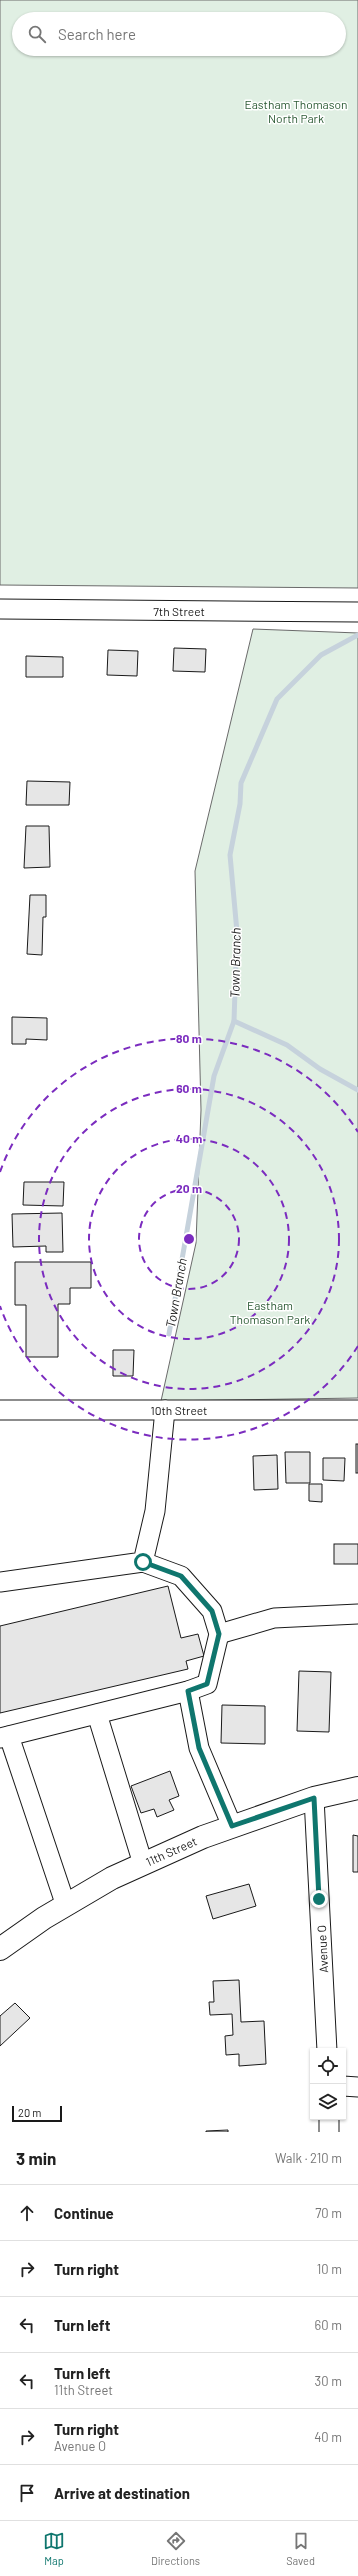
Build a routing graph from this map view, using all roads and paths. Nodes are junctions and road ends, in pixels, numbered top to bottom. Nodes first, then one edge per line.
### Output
1 (0, 609) edge
2 (358, 612) edge
3 (0, 1410) edge
4 (165, 1410) junction
5 (358, 1410) edge
6 (143, 1562) junction
7 (0, 1582) edge
8 (358, 1614) edge
9 (219, 1634) junction
10 (188, 1691) junction
11 (97, 1714) junction
12 (4, 1737) edge
13 (358, 1788) edge
14 (314, 1798) junction
15 (232, 1826) junction
16 (143, 1864) junction
17 (66, 1906) junction
18 (0, 1949) edge
19 (327, 2048) edge
20 (346, 2086) edge
21 (358, 2087) edge
22 (329, 2120) edge
23 (329, 2132) edge

1 - 2 street, 7th Street
3 - 4 street, 10th Street
4 - 5 street, 10th Street
4 - 6 street
6 - 7 street
6 - 9 street
8 - 9 street
9 - 10 street
10 - 11 street
10 - 15 street
11 - 12 street
11 - 16 street
12 - 17 street
13 - 14 main road, 11th Street
14 - 15 main road, 11th Street
14 - 19 street, Avenue O
15 - 16 main road, 11th Street
16 - 17 main road, 11th Street
17 - 18 main road, 11th Street
20 - 21 street
22 - 23 street

